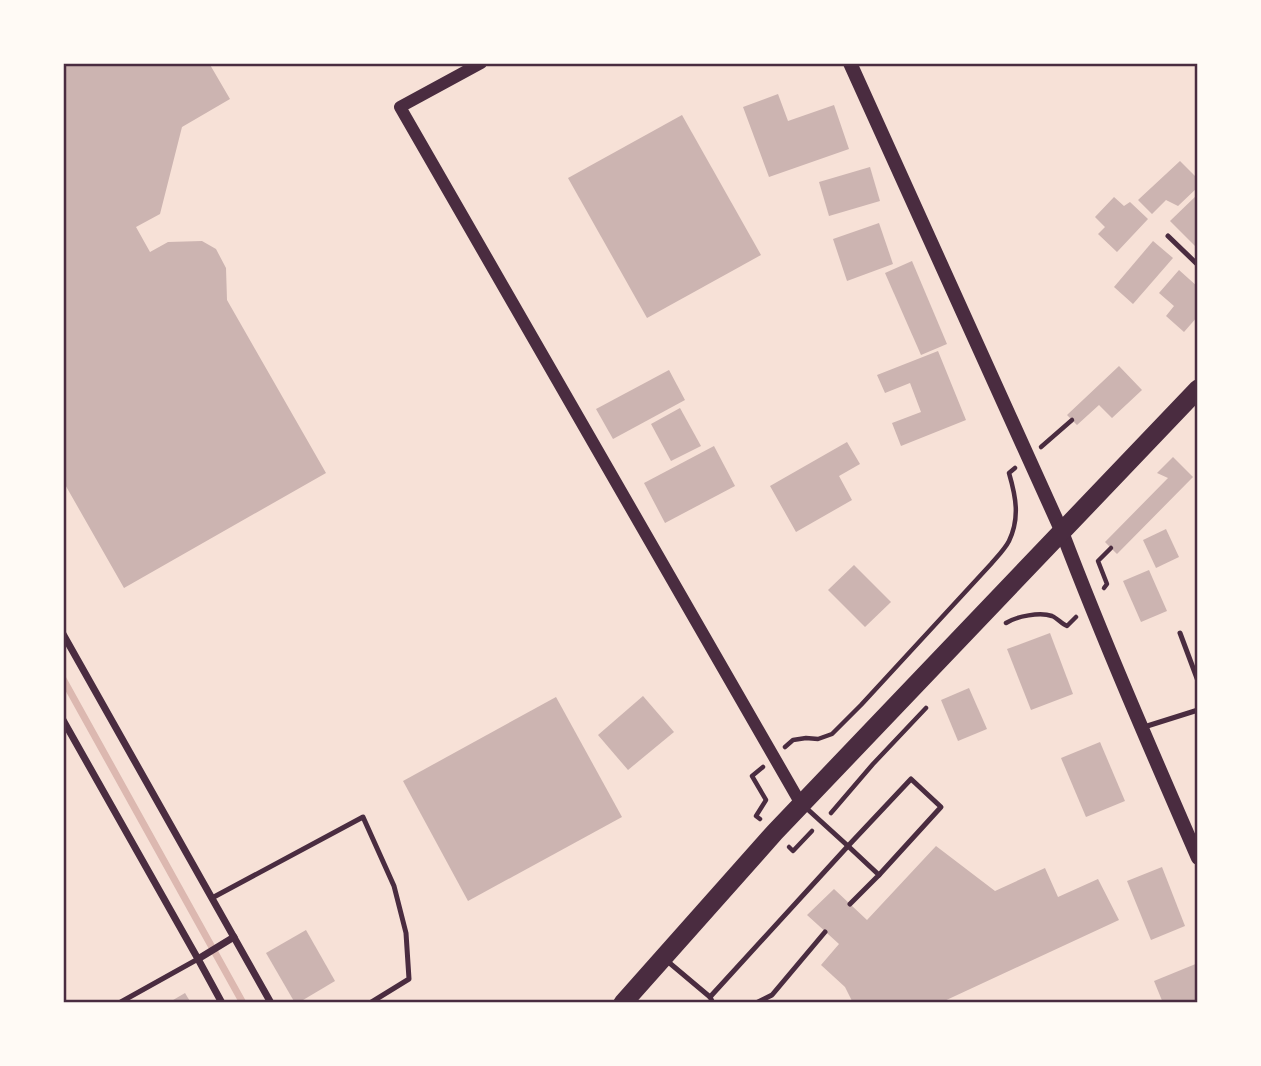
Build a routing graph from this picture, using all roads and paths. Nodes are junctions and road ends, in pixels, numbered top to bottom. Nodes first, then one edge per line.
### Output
1 (481, 63) edge
2 (850, 63) edge
3 (1168, 236) dead end
4 (1198, 264) edge
5 (1198, 389) edge
6 (1072, 420) dead end
7 (1029, 457) junction
8 (1062, 532) junction
9 (1111, 548) dead end
10 (1090, 604) junction
11 (1004, 624) dead end
12 (1180, 633) dead end
13 (63, 634) edge
14 (1198, 681) edge
15 (932, 701) dead end
16 (1198, 709) edge
17 (63, 720) edge
18 (1141, 728) junction
19 (774, 758) junction
20 (801, 804) junction
21 (825, 819) dead end
22 (817, 827) dead end
23 (775, 832) junction
24 (848, 846) junction
25 (1198, 858) edge
26 (879, 875) junction
27 (212, 898) junction
28 (850, 904) dead end
29 (825, 932) dead end
30 (234, 937) junction
31 (664, 957) junction
32 (198, 959) junction
33 (772, 995) junction
34 (711, 1000) edge
35 (119, 1003) edge
36 (222, 1003) edge
37 (271, 1003) edge
38 (370, 1003) edge
39 (624, 1003) edge
40 (756, 1003) edge
41 (776, 1003) edge

1 - 19 street
2 - 7 main road
3 - 4 lane
5 - 8 highway
6 - 7 path
7 - 8 main road
7 - 19 path
8 - 10 main road
8 - 20 highway
9 - 10 path
10 - 11 path
10 - 18 main road
12 - 14 lane
13 - 27 street
15 - 21 path
16 - 18 lane
17 - 32 street
18 - 25 main road
19 - 20 street
19 - 23 path
20 - 23 highway
20 - 24 lane
22 - 23 path
23 - 31 highway
24 - 26 lane
24 - 26 lane
24 - 34 lane
26 - 28 lane
27 - 30 street
27 - 38 lane
29 - 33 lane
30 - 32 street
30 - 37 street
31 - 34 lane
31 - 39 highway
32 - 35 lane
32 - 36 street
33 - 40 lane
33 - 41 lane

